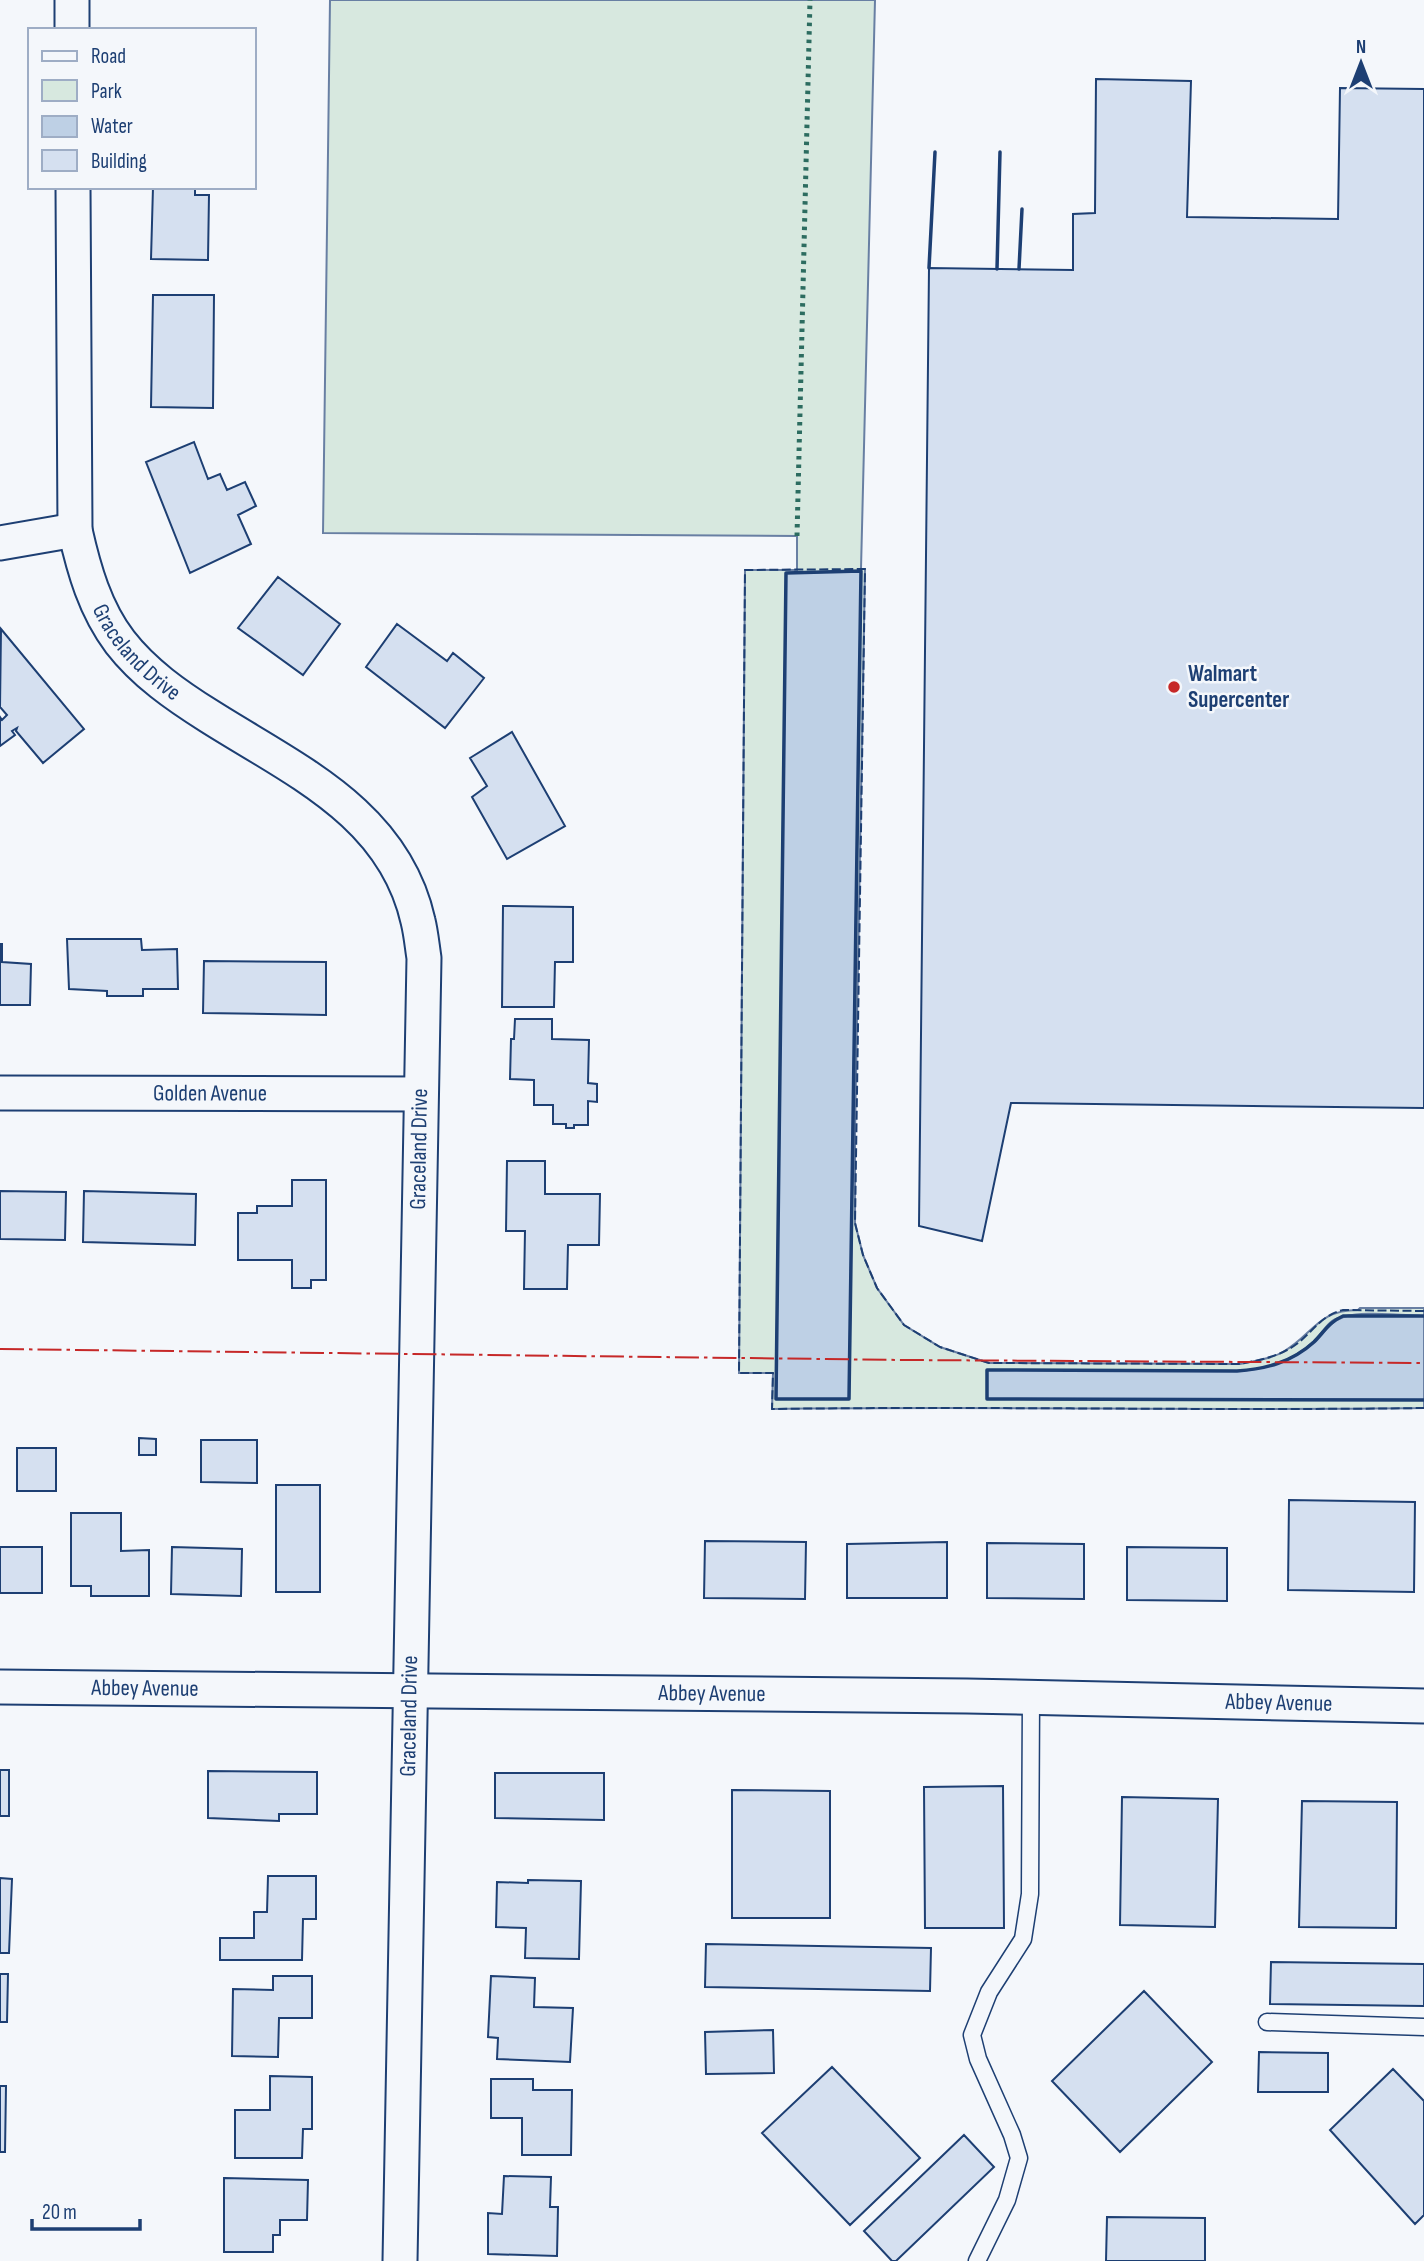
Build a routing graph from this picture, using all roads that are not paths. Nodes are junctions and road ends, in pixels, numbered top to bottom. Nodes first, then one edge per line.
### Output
1 (72, 0) edge
2 (72, 28) edge
3 (73, 189) edge
4 (75, 530) junction
5 (0, 542) edge
6 (0, 1093) edge
7 (420, 1094) junction
8 (0, 1687) edge
9 (409, 1690) junction
10 (1031, 1697) junction
11 (1424, 1706) edge
12 (1267, 2022) dead end
13 (1424, 2027) edge
14 (400, 2261) edge
15 (977, 2261) edge

1 - 2 street
3 - 4 street, Graceland Drive
4 - 5 street
4 - 7 street, Graceland Drive
6 - 7 street, Golden Avenue
7 - 9 street, Graceland Drive
8 - 9 street, Abbey Avenue
9 - 10 street, Abbey Avenue
9 - 14 street, Graceland Drive
10 - 11 street, Abbey Avenue
10 - 15 lane
12 - 13 lane

